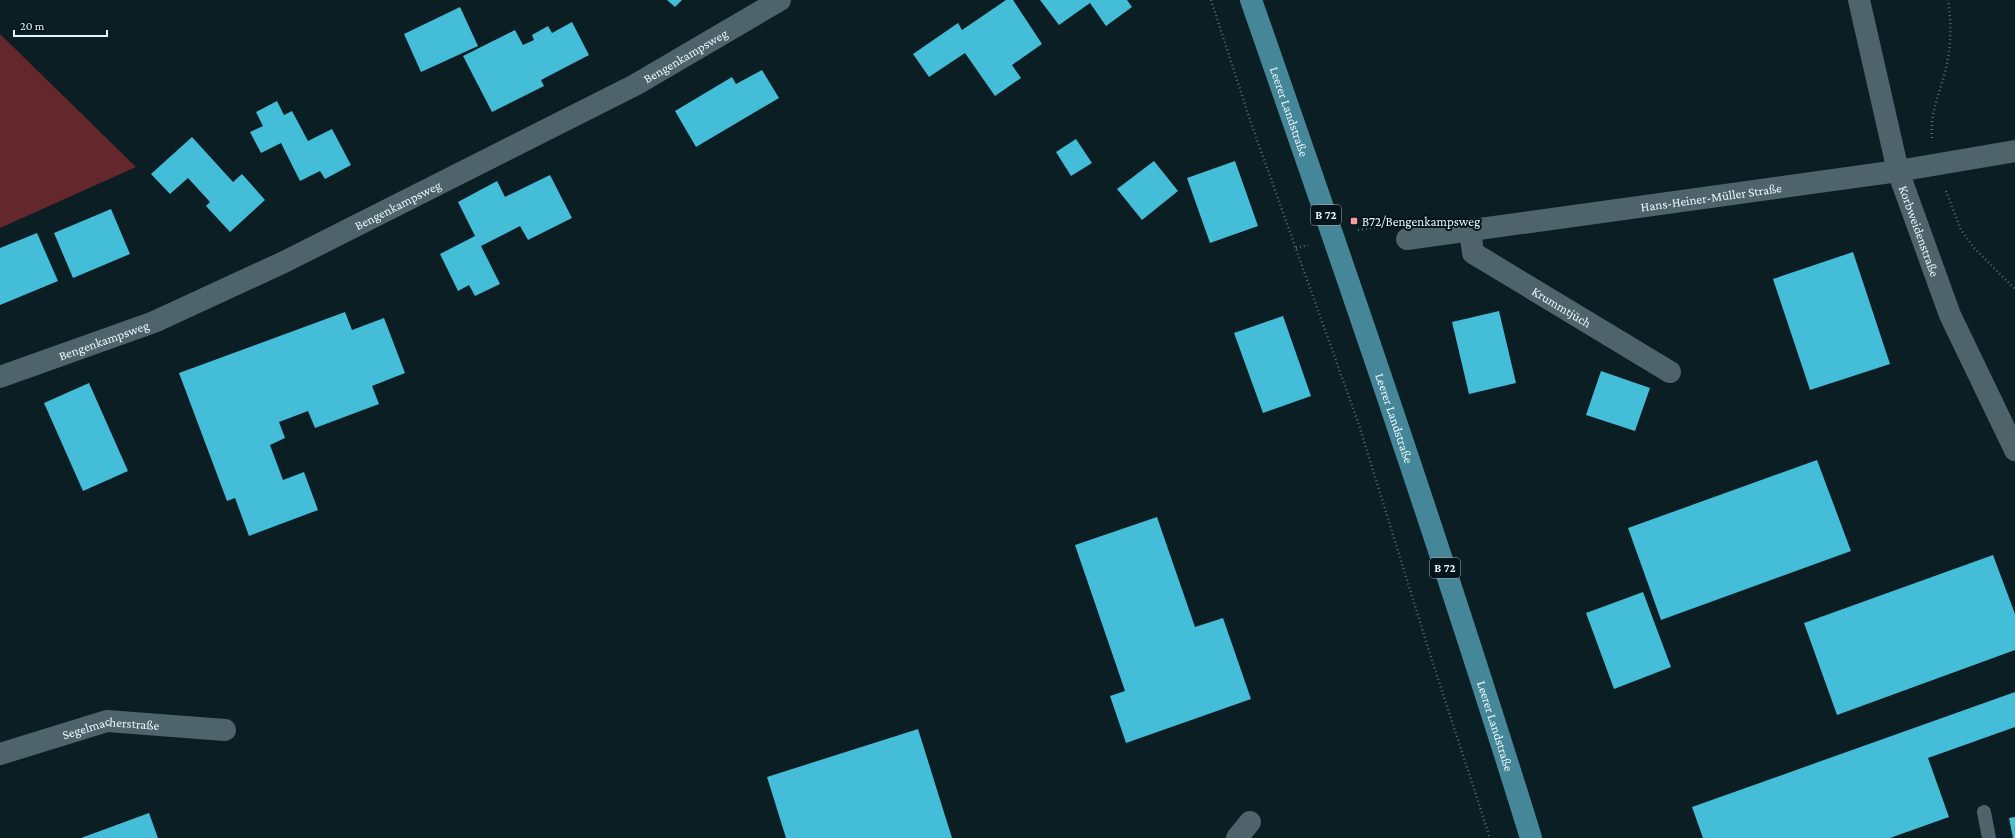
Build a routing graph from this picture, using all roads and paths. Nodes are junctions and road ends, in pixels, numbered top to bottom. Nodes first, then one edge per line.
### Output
1 (780, 0) edge
2 (1211, 0) edge
3 (1251, 0) edge
4 (1859, 0) edge
5 (2015, 151) edge
6 (1898, 171) junction
7 (1470, 230) junction
8 (1407, 239) dead end
9 (1670, 372) dead end
10 (0, 377) edge
11 (2015, 450) edge
12 (224, 730) dead end
13 (0, 754) edge
14 (1984, 812) dead end
15 (1490, 838) edge
16 (1531, 838) edge
17 (1989, 838) edge

1 - 10 street, Bengenkampsweg
2 - 15 path
3 - 16 main road, Leerer Landstraße / B 72
4 - 6 street, Korbweidenstraße
5 - 6 street, Hans-Heiner-Müller Straße
6 - 7 street, Hans-Heiner-Müller Straße
6 - 11 street, Korbweidenstraße
7 - 8 street, Hans-Heiner-Müller Straße
7 - 9 street, Krummtjüch
12 - 13 street, Segelmacherstraße
14 - 17 lane

